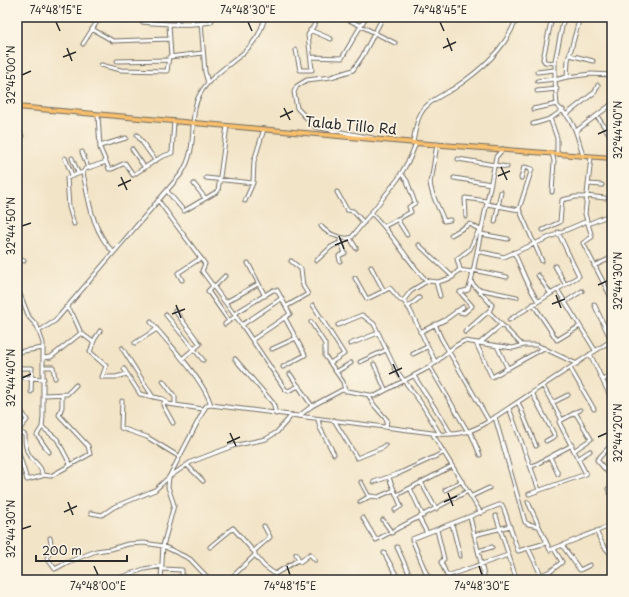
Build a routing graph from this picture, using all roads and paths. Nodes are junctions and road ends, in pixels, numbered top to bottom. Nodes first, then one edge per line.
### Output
1 (100, 17) edge
2 (178, 17) edge
3 (193, 17) edge
4 (213, 17) edge
5 (265, 17) edge
6 (319, 17) edge
7 (343, 17) edge
8 (366, 17) edge
9 (383, 17) edge
10 (517, 17) edge
11 (552, 17) edge
12 (564, 17) edge
13 (580, 17) edge
14 (142, 22) dead end
15 (201, 23) junction
16 (169, 24) junction
17 (192, 24) junction
18 (176, 25) junction
19 (360, 26) junction
20 (92, 29) junction
21 (310, 30) junction
22 (373, 33) junction
23 (170, 39) junction
24 (331, 39) dead end
25 (395, 43) dead end
26 (83, 44) dead end
27 (296, 50) dead end
28 (203, 53) junction
29 (570, 55) junction
30 (171, 57) junction
31 (311, 57) junction
32 (130, 60) junction
33 (168, 60) junction
34 (117, 61) dead end
35 (593, 61) dead end
36 (555, 63) junction
37 (101, 65) dead end
38 (130, 70) junction
39 (554, 70) junction
40 (537, 72) dead end
41 (612, 75) edge
42 (567, 77) junction
43 (555, 79) junction
44 (537, 81) dead end
45 (208, 83) junction
46 (598, 85) dead end
47 (556, 89) junction
48 (536, 91) dead end
49 (557, 104) junction
50 (612, 104) edge
51 (17, 107) edge
52 (533, 109) dead end
53 (563, 110) junction
54 (568, 114) junction
55 (98, 115) junction
56 (597, 116) junction
57 (550, 118) junction
58 (174, 121) junction
59 (17, 123) edge
60 (194, 123) junction
61 (533, 124) dead end
62 (227, 126) junction
63 (264, 129) junction
64 (576, 131) junction
65 (137, 135) dead end
66 (22, 137) dead end
67 (126, 138) dead end
68 (375, 138) junction
69 (612, 138) edge
70 (414, 143) junction
71 (437, 144) junction
72 (100, 146) junction
73 (132, 149) dead end
74 (503, 150) junction
75 (82, 152) dead end
76 (552, 153) junction
77 (557, 153) junction
78 (583, 156) junction
79 (591, 156) junction
80 (66, 158) dead end
81 (72, 158) dead end
82 (612, 158) edge
83 (458, 159) dead end
84 (155, 160) junction
85 (106, 162) junction
86 (492, 166) junction
87 (507, 167) dead end
88 (88, 168) junction
89 (145, 168) junction
90 (83, 172) junction
91 (78, 173) junction
92 (401, 173) junction
93 (72, 175) junction
94 (206, 178) dead end
95 (454, 178) dead end
96 (521, 178) dead end
97 (221, 179) junction
98 (253, 183) junction
99 (194, 184) dead end
100 (489, 184) junction
101 (588, 184) junction
102 (602, 185) dead end
103 (167, 191) junction
104 (337, 192) dead end
105 (500, 192) dead end
106 (552, 192) dead end
107 (586, 197) junction
108 (205, 198) junction
109 (604, 198) dead end
110 (158, 200) junction
111 (245, 201) dead end
112 (487, 203) junction
113 (498, 206) junction
114 (520, 210) junction
115 (371, 213) junction
116 (612, 214) edge
117 (466, 218) dead end
118 (397, 219) junction
119 (450, 220) dead end
120 (495, 222) dead end
121 (587, 222) junction
122 (364, 223) junction
123 (74, 224) dead end
124 (321, 226) dead end
125 (385, 226) junction
126 (543, 230) dead end
127 (481, 231) junction
128 (558, 232) junction
129 (407, 235) dead end
130 (451, 235) dead end
131 (350, 238) junction
132 (508, 239) dead end
133 (340, 240) junction
134 (534, 243) junction
135 (419, 245) dead end
136 (356, 248) dead end
137 (477, 251) junction
138 (113, 252) junction
139 (514, 252) junction
140 (17, 258) edge
141 (201, 258) junction
142 (609, 259) dead end
143 (542, 260) dead end
144 (24, 261) dead end
145 (291, 261) dead end
146 (316, 261) dead end
147 (340, 261) dead end
148 (248, 263) dead end
149 (555, 266) dead end
150 (594, 266) junction
151 (371, 267) dead end
152 (459, 270) junction
153 (473, 271) junction
154 (538, 275) dead end
155 (225, 276) dead end
156 (507, 276) dead end
157 (453, 277) junction
158 (355, 278) dead end
159 (182, 280) dead end
160 (427, 281) junction
161 (471, 281) junction
162 (436, 282) junction
163 (258, 284) junction
164 (565, 284) junction
165 (214, 286) junction
166 (17, 287) edge
167 (478, 289) junction
168 (557, 289) junction
169 (384, 291) junction
170 (582, 291) dead end
171 (550, 293) junction
172 (265, 296) junction
173 (440, 296) dead end
174 (517, 297) dead end
175 (282, 298) junction
176 (419, 298) dead end
177 (403, 300) junction
178 (612, 300) edge
179 (538, 301) junction
180 (226, 302) junction
181 (565, 302) junction
182 (533, 304) junction
183 (594, 304) dead end
184 (313, 305) dead end
185 (287, 306) junction
186 (66, 307) junction
187 (408, 307) junction
188 (463, 307) dead end
189 (175, 311) dead end
190 (456, 311) junction
191 (489, 311) junction
192 (166, 315) dead end
193 (235, 315) junction
194 (285, 318) junction
195 (509, 320) dead end
196 (229, 321) junction
197 (151, 322) dead end
198 (311, 322) dead end
199 (225, 324) dead end
200 (435, 324) junction
201 (242, 325) junction
202 (338, 325) dead end
203 (501, 325) junction
204 (580, 326) junction
205 (157, 329) junction
206 (39, 331) junction
207 (100, 331) dead end
208 (420, 332) junction
209 (465, 332) dead end
210 (81, 333) junction
211 (378, 333) junction
212 (296, 338) junction
213 (252, 340) junction
214 (612, 340) edge
215 (94, 341) junction
216 (135, 343) dead end
217 (478, 343) junction
218 (350, 344) dead end
219 (524, 345) junction
220 (497, 346) junction
221 (427, 347) junction
222 (43, 348) junction
223 (122, 348) dead end
224 (545, 348) junction
225 (194, 349) junction
226 (272, 349) dead end
227 (386, 350) junction
228 (595, 350) junction
229 (450, 351) junction
230 (17, 352) edge
231 (413, 354) dead end
232 (591, 356) junction
233 (43, 358) junction
234 (182, 359) junction
235 (235, 359) dead end
236 (203, 360) dead end
237 (360, 362) dead end
238 (330, 363) junction
239 (351, 363) dead end
240 (436, 363) junction
241 (374, 364) dead end
242 (577, 364) junction
243 (430, 366) junction
244 (44, 367) junction
245 (283, 367) dead end
246 (17, 368) edge
247 (124, 369) dead end
248 (508, 369) junction
249 (571, 369) junction
250 (336, 372) junction
251 (127, 374) junction
252 (290, 374) dead end
253 (612, 375) edge
254 (414, 376) junction
255 (17, 377) edge
256 (32, 378) junction
257 (55, 378) dead end
258 (44, 379) junction
259 (603, 380) junction
260 (163, 381) dead end
261 (404, 381) junction
262 (76, 385) dead end
263 (299, 386) junction
264 (544, 387) junction
265 (385, 389) junction
266 (345, 391) junction
267 (31, 392) dead end
268 (62, 394) junction
269 (533, 394) junction
270 (44, 395) junction
271 (568, 395) dead end
272 (369, 396) junction
273 (153, 397) junction
274 (612, 400) edge
275 (122, 401) dead end
276 (165, 401) junction
277 (518, 403) junction
278 (552, 403) junction
279 (17, 404) edge
280 (175, 405) junction
281 (211, 405) junction
282 (312, 406) junction
283 (203, 409) junction
284 (510, 409) junction
285 (580, 410) dead end
286 (594, 410) dead end
287 (575, 412) junction
288 (276, 414) junction
289 (292, 415) junction
290 (299, 416) junction
291 (495, 418) junction
292 (318, 419) junction
293 (334, 420) junction
294 (562, 420) junction
295 (489, 421) junction
296 (173, 423) dead end
297 (42, 427) junction
298 (386, 427) junction
299 (18, 430) edge
300 (470, 433) junction
301 (433, 434) junction
302 (440, 434) junction
303 (450, 434) junction
304 (546, 442) dead end
305 (612, 444) edge
306 (385, 445) dead end
307 (572, 445) junction
308 (536, 446) dead end
309 (26, 449) junction
310 (18, 450) edge
311 (575, 450) junction
312 (590, 451) dead end
313 (49, 452) dead end
314 (443, 453) junction
315 (334, 454) dead end
316 (480, 455) dead end
317 (178, 456) junction
318 (550, 457) junction
319 (579, 458) junction
320 (70, 464) junction
321 (187, 465) junction
322 (452, 466) junction
323 (531, 467) junction
324 (612, 470) edge
325 (608, 473) junction
326 (558, 474) dead end
327 (42, 475) junction
328 (169, 477) junction
329 (612, 477) edge
330 (388, 478) junction
331 (203, 481) dead end
332 (462, 481) junction
333 (361, 482) dead end
334 (374, 482) dead end
335 (421, 482) junction
336 (612, 485) edge
337 (410, 488) junction
338 (489, 488) dead end
339 (394, 490) junction
340 (445, 490) dead end
341 (539, 490) junction
342 (468, 491) junction
343 (529, 494) dead end
344 (396, 495) junction
345 (472, 496) junction
346 (369, 497) junction
347 (612, 497) edge
348 (360, 502) dead end
349 (528, 502) dead end
350 (394, 510) dead end
351 (436, 510) junction
352 (91, 513) dead end
353 (481, 513) junction
354 (423, 516) junction
355 (496, 516) dead end
356 (363, 518) dead end
357 (419, 518) junction
358 (470, 518) junction
359 (383, 520) dead end
360 (452, 524) junction
361 (612, 525) edge
362 (264, 526) dead end
363 (510, 526) junction
364 (538, 526) junction
365 (500, 528) junction
366 (437, 530) junction
367 (596, 531) junction
368 (392, 533) junction
369 (427, 533) junction
370 (474, 535) junction
371 (50, 538) dead end
372 (546, 543) junction
373 (562, 545) junction
374 (163, 546) junction
375 (397, 546) dead end
376 (210, 547) dead end
377 (492, 547) dead end
378 (528, 548) junction
379 (554, 549) junction
380 (254, 551) junction
381 (478, 551) junction
382 (612, 551) edge
383 (384, 553) dead end
384 (296, 554) dead end
385 (255, 555) junction
386 (508, 555) junction
387 (460, 556) dead end
388 (298, 560) junction
389 (315, 560) dead end
390 (481, 564) junction
391 (590, 565) dead end
392 (162, 568) junction
393 (426, 574) junction
394 (182, 575) dead end
395 (447, 576) junction
396 (516, 578) dead end
397 (612, 578) edge
398 (113, 580) edge
399 (161, 580) edge
400 (210, 580) edge
401 (229, 580) edge
402 (399, 580) edge
403 (412, 580) edge
404 (429, 580) edge
405 (449, 580) edge
406 (486, 580) edge
407 (606, 580) edge

1 - 20 street
2 - 18 street
3 - 17 street
4 - 15 street
5 - 45 street
6 - 21 street
7 - 19 street
8 - 19 street
9 - 22 street
10 - 70 street
11 - 36 street
12 - 36 street
13 - 29 street
14 - 16 street
15 - 17 street
15 - 28 street
16 - 18 street
16 - 23 street
17 - 18 street
19 - 22 street
19 - 31 street
20 - 23 street
20 - 26 street
21 - 24 street
21 - 31 street
22 - 25 street
22 - 68 street
23 - 30 street
27 - 31 street
28 - 30 street
28 - 45 street
29 - 35 street
29 - 42 street
30 - 33 street
32 - 33 street
32 - 34 street
32 - 38 street
33 - 38 street
36 - 39 street
37 - 38 street
39 - 40 street
39 - 43 street
41 - 42 street
42 - 43 street
43 - 44 street
43 - 47 street
45 - 60 street
46 - 54 street
47 - 48 street
47 - 49 street
49 - 52 street
49 - 53 street
50 - 56 street
51 - 55 main road, Talab Tillo Rd
53 - 54 street
53 - 57 street
54 - 64 street
55 - 58 main road, Talab Tillo Rd
55 - 72 street
56 - 64 street
56 - 69 street
57 - 61 street
57 - 77 street
58 - 60 main road, Talab Tillo Rd
58 - 84 street
59 - 66 street
60 - 62 main road, Talab Tillo Rd
60 - 103 street
62 - 63 main road, Talab Tillo Rd
62 - 97 street
63 - 68 main road, Talab Tillo Rd
63 - 98 street
64 - 78 street
65 - 84 street
67 - 72 street
68 - 70 main road, Talab Tillo Rd
70 - 71 main road, Talab Tillo Rd
70 - 92 street
71 - 74 main road, Talab Tillo Rd
71 - 119 street
72 - 85 street
73 - 89 street
74 - 76 main road, Talab Tillo Rd
74 - 86 street
75 - 88 street
76 - 77 main road, Talab Tillo Rd
76 - 106 street
77 - 78 main road, Talab Tillo Rd
78 - 79 main road, Talab Tillo Rd
79 - 82 main road, Talab Tillo Rd
79 - 101 street
80 - 93 street
81 - 91 street
83 - 86 street
84 - 89 street
85 - 88 street
85 - 89 street
86 - 87 street
86 - 100 street
88 - 90 street
90 - 91 street
90 - 138 street
91 - 93 street
92 - 115 street
92 - 118 street
93 - 123 street
94 - 97 street
95 - 100 street
96 - 114 street
97 - 98 street
97 - 108 street
98 - 111 street
99 - 108 street
100 - 112 street
101 - 102 street
101 - 107 street
103 - 108 street
103 - 110 street
104 - 122 street
105 - 113 street
107 - 109 street
107 - 121 street
107 - 126 street
110 - 138 street
110 - 141 street
112 - 113 street
112 - 117 street
112 - 127 street
113 - 114 street
113 - 120 street
114 - 134 street
115 - 122 street
115 - 125 street
116 - 121 street
118 - 125 street
118 - 129 street
121 - 128 street
121 - 150 street
122 - 131 street
124 - 133 street
125 - 160 street
127 - 130 street
127 - 132 street
127 - 137 street
127 - 152 street
128 - 134 street
128 - 164 street
131 - 133 street
131 - 136 street
133 - 146 street
133 - 147 street
134 - 139 street
134 - 143 street
135 - 157 street
137 - 139 street
137 - 153 street
138 - 186 street
139 - 179 street
140 - 144 street
141 - 159 street
141 - 165 street
142 - 150 street
145 - 185 street
148 - 163 street
149 - 164 street
150 - 178 street
151 - 169 street
152 - 153 street
152 - 157 street
153 - 156 street
153 - 161 street
154 - 171 street
155 - 165 street
157 - 162 street
158 - 169 street
160 - 162 street
160 - 177 street
161 - 167 street
161 - 190 street
162 - 173 street
163 - 172 street
163 - 180 street
164 - 168 street
165 - 180 street
165 - 196 street
166 - 206 street
167 - 174 street
167 - 191 street
168 - 171 street
168 - 181 street
169 - 177 street
170 - 181 street
171 - 179 street
172 - 175 street
172 - 193 street
175 - 185 street
175 - 201 street
176 - 187 street
177 - 187 street
179 - 182 street
180 - 193 street
181 - 204 street
182 - 195 street
182 - 204 street
183 - 214 street
184 - 238 street
185 - 194 street
186 - 206 street
186 - 210 street
187 - 208 street
188 - 190 street
189 - 225 street
190 - 200 street
191 - 203 street
191 - 209 street
192 - 225 street
193 - 196 street
193 - 201 street
194 - 212 street
194 - 213 street
196 - 199 street
197 - 205 street
198 - 238 street
200 - 208 street
200 - 229 street
201 - 213 street
202 - 211 street
203 - 217 street
203 - 219 street
204 - 228 street
205 - 216 street
205 - 234 street
206 - 222 street
207 - 215 street
208 - 221 street
210 - 215 street
210 - 233 street
211 - 218 street
211 - 227 street
212 - 226 street
212 - 245 street
213 - 263 street
214 - 228 street
215 - 251 street
217 - 220 street
217 - 229 street
217 - 248 street
219 - 220 street
219 - 224 street
220 - 248 street
221 - 231 street
221 - 240 street
222 - 230 street
222 - 233 street
223 - 273 street
224 - 242 street
224 - 248 street
225 - 234 street
225 - 236 street
227 - 237 street
227 - 261 street
228 - 232 street
229 - 240 street
229 - 295 street
232 - 242 street
232 - 259 street
233 - 244 street
234 - 281 street
235 - 288 street
238 - 250 street
239 - 250 street
240 - 243 street
241 - 265 street
242 - 249 street
243 - 254 street
243 - 300 street
244 - 257 street
244 - 258 street
246 - 256 street
247 - 251 street
249 - 264 street
249 - 286 street
250 - 266 street
251 - 273 street
252 - 263 street
253 - 259 street
254 - 261 street
254 - 303 street
255 - 256 street
256 - 258 street
256 - 267 street
258 - 270 street
259 - 274 street
260 - 280 street
261 - 265 street
261 - 302 street
262 - 268 street
263 - 282 street
264 - 269 street
264 - 278 street
265 - 272 street
266 - 272 street
266 - 282 street
268 - 270 street
268 - 320 street
269 - 277 street
269 - 304 street
270 - 297 street
271 - 278 street
272 - 298 street
273 - 276 street
275 - 317 street
276 - 280 street
276 - 296 street
277 - 284 street
277 - 308 street
278 - 294 street
279 - 299 street
280 - 283 street
281 - 283 street
281 - 288 street
282 - 290 street
283 - 317 street
284 - 291 street
284 - 323 street
285 - 287 street
287 - 294 street
287 - 311 street
288 - 289 street
289 - 290 street
289 - 321 street
290 - 292 street
291 - 295 street
291 - 364 street
292 - 293 street
292 - 315 street
293 - 298 street
293 - 306 street
294 - 307 street
295 - 300 street
297 - 313 street
297 - 320 street
298 - 301 street
299 - 309 street
300 - 303 street
300 - 316 street
301 - 302 street
301 - 314 street
302 - 303 street
305 - 325 street
307 - 311 street
307 - 318 street
309 - 310 street
309 - 327 street
310 - 327 street
311 - 319 street
312 - 319 street
314 - 322 street
314 - 330 street
317 - 328 street
318 - 323 street
318 - 326 street
319 - 341 street
320 - 327 street
321 - 328 street
321 - 331 street
322 - 332 street
322 - 335 street
323 - 341 street
324 - 325 street
325 - 329 street
328 - 352 street
328 - 374 street
330 - 334 street
330 - 339 street
332 - 340 street
332 - 342 street
333 - 346 street
335 - 337 street
335 - 351 street
336 - 347 street
337 - 344 street
337 - 354 street
338 - 345 street
339 - 344 street
339 - 346 street
341 - 343 street
342 - 345 street
342 - 351 street
344 - 350 street
345 - 353 street
346 - 348 street
349 - 364 street
351 - 354 street
353 - 358 street
353 - 363 street
354 - 357 street
355 - 365 street
356 - 368 street
357 - 368 street
357 - 369 street
358 - 360 street
358 - 370 street
359 - 368 street
360 - 366 street
360 - 387 street
361 - 367 street
362 - 380 street
363 - 365 street
363 - 378 street
364 - 372 street
365 - 370 street
365 - 386 street
366 - 369 street
366 - 395 street
367 - 373 street
367 - 382 street
369 - 393 street
370 - 381 street
371 - 374 street
372 - 378 street
372 - 379 street
373 - 379 street
373 - 391 street
374 - 392 street
374 - 400 street
375 - 403 street
376 - 380 street
377 - 381 street
378 - 379 street
380 - 385 street
381 - 390 street
383 - 402 street
384 - 388 street
385 - 388 street
385 - 401 street
386 - 390 street
386 - 396 street
388 - 389 street
390 - 395 street
390 - 406 street
392 - 394 street
392 - 398 street
392 - 399 street
393 - 403 street
393 - 404 street
395 - 405 street
397 - 407 street

